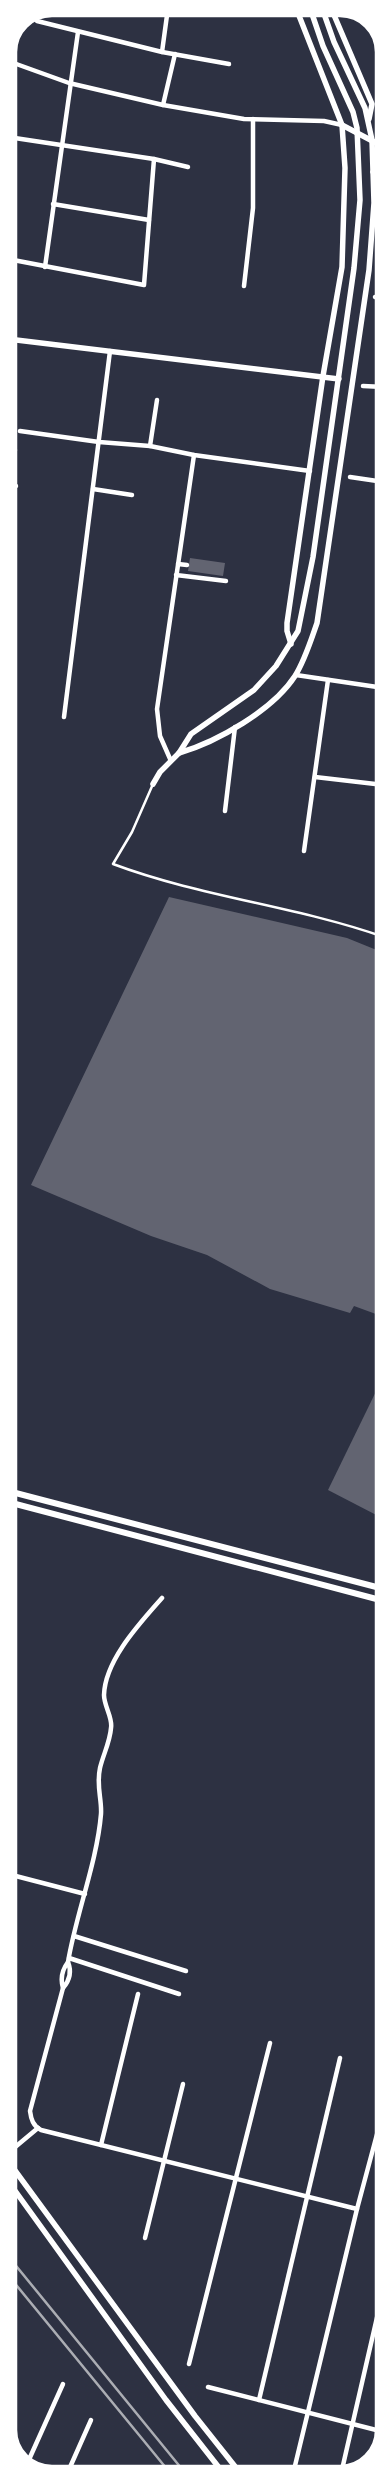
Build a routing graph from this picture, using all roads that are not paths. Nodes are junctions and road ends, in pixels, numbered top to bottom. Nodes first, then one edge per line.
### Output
1 (167, 16) edge
2 (299, 16) edge
3 (313, 16) edge
4 (325, 16) edge
5 (334, 16) edge
6 (37, 21) dead end
7 (78, 32) junction
8 (162, 52) junction
9 (174, 54) junction
10 (328, 56) junction
11 (316, 60) junction
12 (229, 64) dead end
13 (16, 65) edge
14 (69, 83) junction
15 (163, 104) junction
16 (253, 119) junction
17 (368, 121) junction
18 (342, 125) junction
19 (357, 132) junction
20 (16, 138) edge
21 (372, 140) junction
22 (375, 142) edge
23 (61, 146) junction
24 (154, 159) junction
25 (188, 167) dead end
26 (373, 172) joint
27 (53, 204) junction
28 (149, 220) junction
29 (16, 261) edge
30 (45, 267) junction
31 (244, 286) dead end
32 (16, 340) edge
33 (110, 351) junction
34 (323, 376) junction
35 (339, 379) junction
36 (363, 386) dead end
37 (375, 387) edge
38 (157, 400) dead end
39 (20, 432) dead end
40 (99, 442) junction
41 (150, 446) junction
42 (194, 455) junction
43 (310, 472) junction
44 (350, 477) dead end
45 (375, 481) edge
46 (93, 489) junction
47 (132, 495) dead end
48 (178, 564) junction
49 (187, 565) dead end
50 (176, 575) junction
51 (226, 582) dead end
52 (291, 645) junction
53 (296, 675) junction
54 (328, 680) junction
55 (375, 687) edge
56 (64, 717) dead end
57 (235, 727) junction
58 (179, 753) junction
59 (171, 761) junction
60 (315, 777) junction
61 (153, 784) joint
62 (375, 784) edge
63 (224, 811) dead end
64 (304, 851) dead end
65 (375, 935) edge
66 (17, 1493) edge
67 (17, 1504) edge
68 (376, 1587) edge
69 (162, 1598) dead end
70 (376, 1599) edge
71 (17, 1876) edge
72 (85, 1894) junction
73 (74, 1936) junction
74 (68, 1960) junction
75 (186, 1971) dead end
76 (138, 1994) dead end
77 (179, 1994) dead end
78 (270, 2043) dead end
79 (340, 2058) dead end
80 (183, 2084) dead end
81 (38, 2128) junction
82 (376, 2138) edge
83 (101, 2145) junction
84 (17, 2146) edge
85 (166, 2162) junction
86 (17, 2173) edge
87 (234, 2178) junction
88 (17, 2193) edge
89 (306, 2197) junction
90 (357, 2209) junction
91 (145, 2238) dead end
92 (376, 2321) edge
93 (189, 2364) dead end
94 (64, 2384) dead end
95 (208, 2387) dead end
96 (259, 2400) junction
97 (308, 2412) junction
98 (91, 2420) dead end
99 (352, 2424) junction
100 (376, 2430) edge
101 (30, 2458) edge
102 (217, 2465) edge
103 (235, 2465) edge
104 (295, 2465) edge
105 (343, 2465) edge
106 (71, 2466) edge

1 - 8 street
2 - 11 street
3 - 10 street
4 - 17 street
5 - 17 street
6 - 7 street
7 - 8 street
7 - 14 street
8 - 9 street
9 - 12 street
9 - 15 street
10 - 11 street
10 - 19 street
11 - 18 street
13 - 14 street
14 - 15 street
14 - 23 street
15 - 16 street
16 - 18 street
16 - 31 street
17 - 21 street
18 - 19 street
18 - 34 street
19 - 21 street
19 - 35 street
20 - 23 street
21 - 22 street
21 - 26 street
23 - 24 street
23 - 27 street
24 - 25 street
24 - 28 street
26 - 53 street
27 - 28 street
27 - 30 street
28 - 30 street
29 - 30 street
32 - 33 street
33 - 34 street
33 - 40 street
34 - 35 street
34 - 43 street
35 - 52 street
36 - 37 street
38 - 41 street
39 - 40 street
40 - 41 street
40 - 46 street
41 - 42 street
42 - 43 street
42 - 48 street
43 - 52 street
44 - 45 street
46 - 47 street
46 - 56 street
48 - 49 street
48 - 50 street
50 - 51 street
50 - 59 street
52 - 58 street
53 - 54 street
53 - 57 street
54 - 55 street
54 - 60 street
57 - 58 street
57 - 63 street
58 - 59 street
59 - 61 street
60 - 62 street
60 - 64 street
61 - 65 lane
66 - 68 main road
67 - 70 main road
69 - 72 street
71 - 72 street
72 - 73 street
73 - 74 street
73 - 75 street
74 - 77 street
74 - 81 street
76 - 83 street
78 - 87 street
79 - 89 street
80 - 85 street
81 - 83 street
81 - 84 street
82 - 90 street
83 - 85 street
85 - 87 street
85 - 91 street
86 - 103 street
87 - 89 street
87 - 93 street
88 - 102 street
89 - 90 street
89 - 96 street
90 - 97 street
92 - 99 street
94 - 101 street
95 - 96 street
96 - 97 street
97 - 99 street
97 - 104 street
98 - 106 street
99 - 100 street
99 - 105 street

